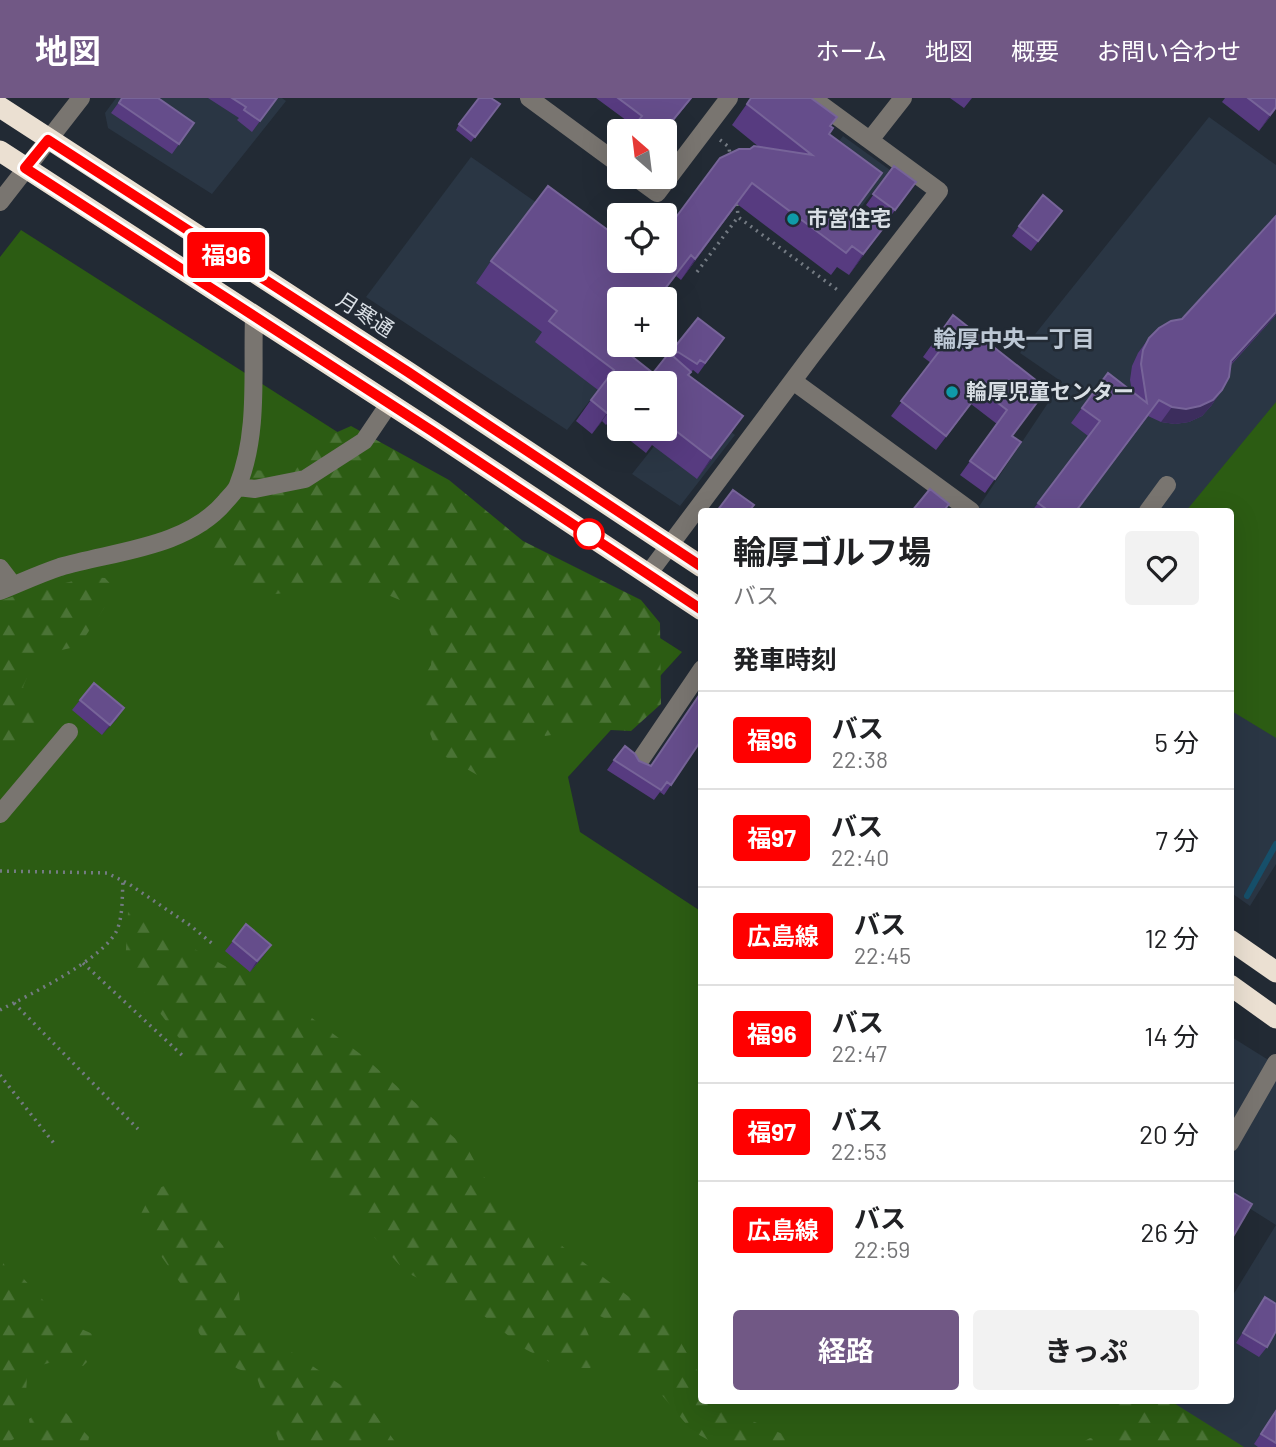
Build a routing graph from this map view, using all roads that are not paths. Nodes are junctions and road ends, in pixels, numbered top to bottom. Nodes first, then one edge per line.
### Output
1 (81, 98) edge
2 (529, 98) edge
3 (729, 98) edge
4 (812, 98) edge
5 (903, 98) edge
6 (0, 107) edge
7 (48, 140) junction
8 (870, 140) junction
9 (0, 151) edge
10 (607, 155) edge
11 (677, 167) edge
12 (25, 168) junction
13 (0, 202) edge
14 (254, 316) junction
15 (793, 381) junction
16 (389, 404) junction
17 (733, 422) edge
18 (752, 437) junction
19 (1167, 485) dead end
20 (238, 487) junction
21 (967, 508) edge
22 (1150, 508) edge
23 (669, 545) junction
24 (698, 565) edge
25 (0, 568) edge
26 (649, 573) junction
27 (7, 588) edge
28 (698, 607) edge
29 (698, 675) edge
30 (69, 733) dead end
31 (639, 762) edge
32 (1, 812) edge
33 (1234, 943) edge
34 (1276, 972) edge
35 (1234, 988) edge
36 (1276, 1018) edge
37 (1276, 1063) edge
38 (1234, 1136) edge

1 - 7 street
2 - 10 street
3 - 11 street
4 - 8 street
5 - 8 street
6 - 7 highway, 月寒通
7 - 12 street
7 - 23 highway, 月寒通
8 - 15 street
9 - 12 highway
12 - 13 street
12 - 14 highway
14 - 16 highway
14 - 20 street
15 - 18 street
15 - 21 street
16 - 20 street
16 - 26 highway
17 - 18 street
18 - 23 street
19 - 22 street
20 - 27 street
23 - 24 highway, 月寒通
23 - 26 street
25 - 27 street
26 - 28 highway
29 - 31 street
30 - 32 street
33 - 34 highway
35 - 36 highway
37 - 38 street

